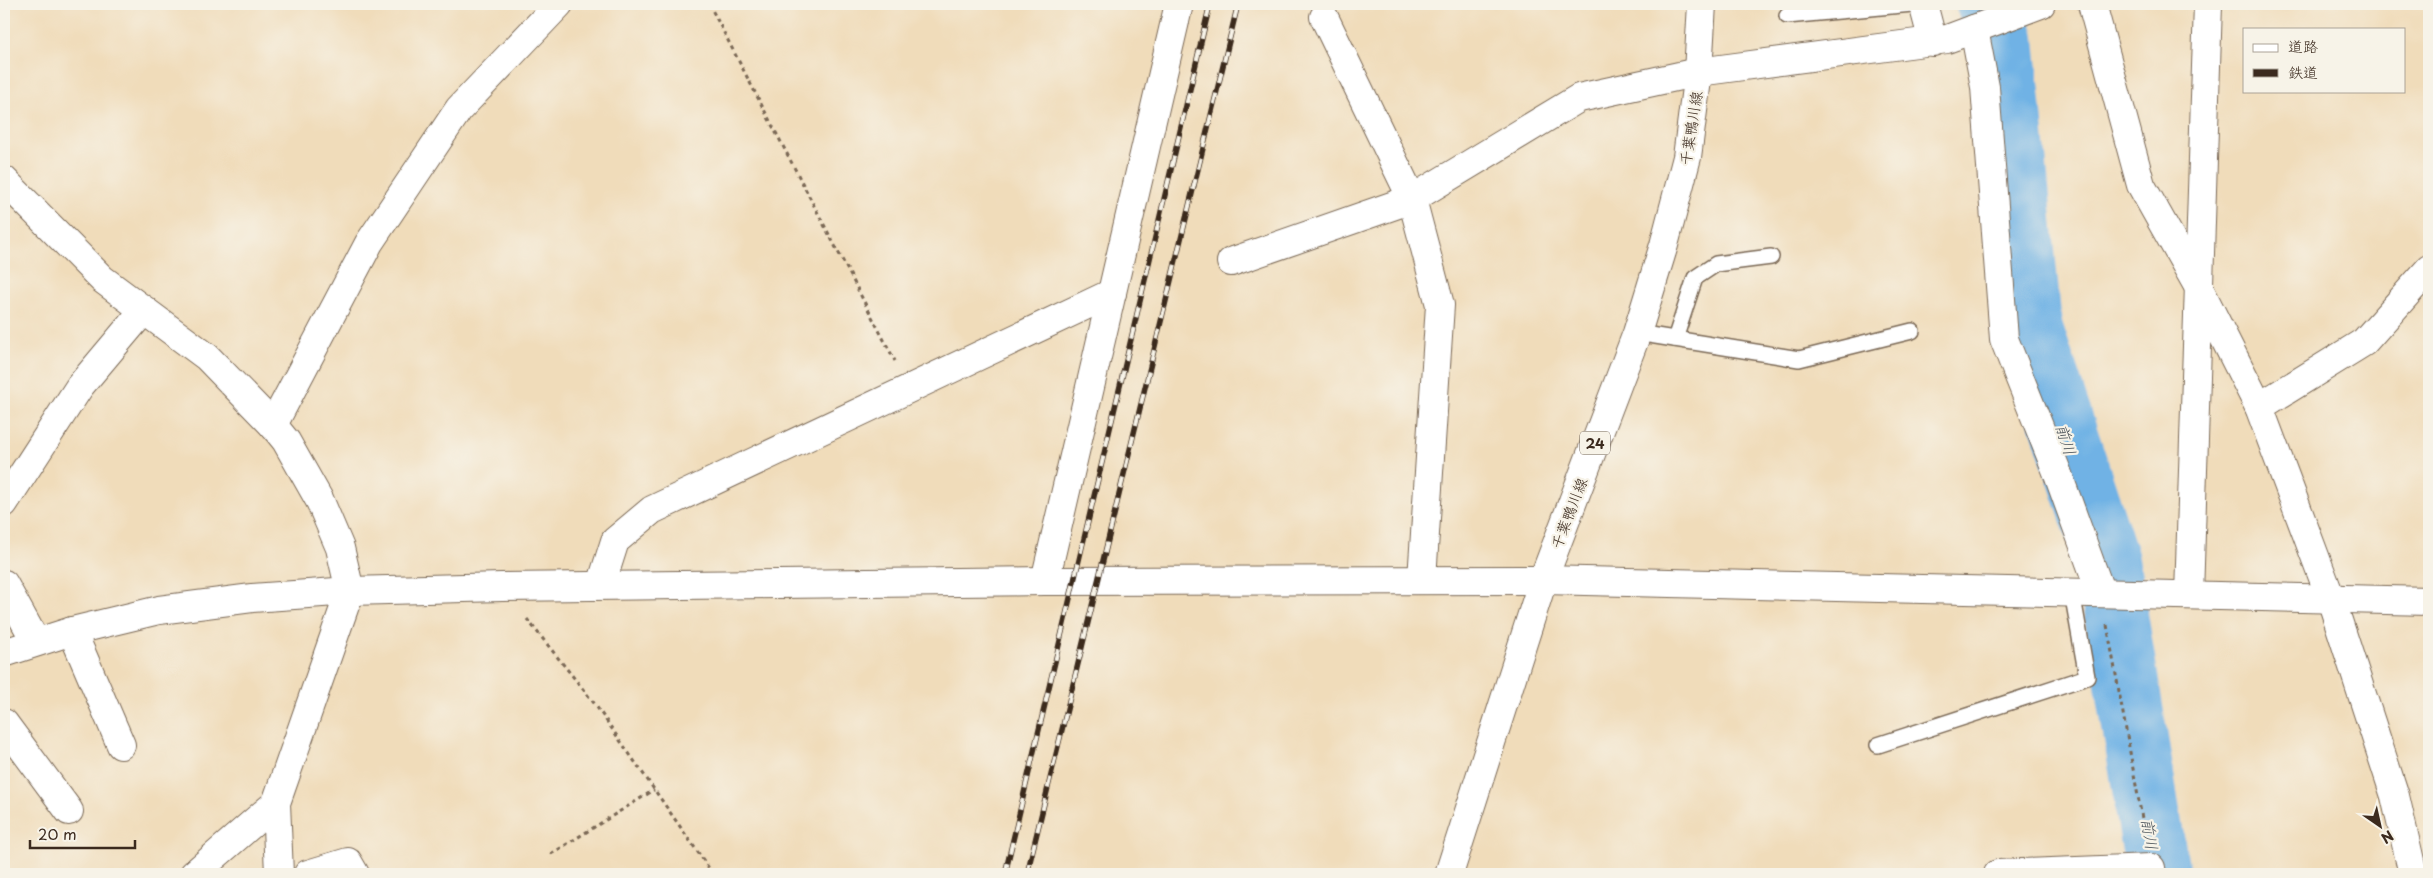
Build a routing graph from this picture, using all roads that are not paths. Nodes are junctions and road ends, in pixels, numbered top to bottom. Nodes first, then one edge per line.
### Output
1 (559, 4) edge
2 (1179, 4) edge
3 (1702, 4) edge
4 (1912, 4) edge
5 (1924, 4) edge
6 (2041, 4) edge
7 (2092, 4) edge
8 (2208, 4) edge
9 (1787, 16) dead end
10 (1324, 17) dead end
11 (1974, 29) junction
12 (1933, 42) junction
13 (1698, 72) junction
14 (4, 180) edge
15 (1412, 199) junction
16 (1771, 257) dead end
17 (1231, 262) dead end
18 (2429, 269) edge
19 (2199, 288) junction
20 (1112, 293) junction
21 (144, 310) junction
22 (1912, 331) dead end
23 (1637, 333) junction
24 (1675, 340) junction
25 (2259, 407) junction
26 (274, 425) junction
27 (4, 503) edge
28 (1422, 579) junction
29 (1543, 580) junction
30 (1046, 581) junction
31 (4, 584) edge
32 (601, 585) junction
33 (350, 591) junction
34 (2072, 592) junction
35 (2101, 593) junction
36 (2189, 595) junction
37 (2428, 595) edge
38 (2331, 599) junction
39 (72, 631) junction
40 (36, 642) junction
41 (4, 653) edge
42 (4, 722) edge
43 (121, 745) dead end
44 (1878, 745) dead end
45 (276, 803) junction
46 (70, 811) dead end
47 (2152, 871) edge
48 (194, 874) edge
49 (280, 874) edge
50 (308, 874) edge
51 (355, 874) edge
52 (1449, 874) edge
53 (1998, 874) edge
54 (2413, 874) edge

1 - 26 street
2 - 20 street
3 - 13 street, 千葉鴨川線 / 24
4 - 9 lane
5 - 12 street
6 - 11 street
7 - 19 street
8 - 19 street
10 - 15 street
11 - 12 street
11 - 35 street
12 - 13 street
13 - 15 street
13 - 23 street, 千葉鴨川線 / 24
14 - 21 street
15 - 17 street
15 - 28 street
16 - 24 lane
18 - 25 street
19 - 25 street
19 - 36 street
20 - 30 street
20 - 32 street
21 - 26 street
21 - 27 street
22 - 24 lane
23 - 24 lane
23 - 29 street, 千葉鴨川線 / 24
25 - 38 street
26 - 33 street
28 - 29 street
28 - 30 street
29 - 34 street
29 - 52 street, 千葉鴨川線 / 24
30 - 32 street
31 - 40 street
32 - 33 street
33 - 39 street
33 - 45 street
34 - 35 street
34 - 44 lane
35 - 36 street
36 - 38 street
37 - 38 street
38 - 54 street
39 - 40 street
39 - 43 street
40 - 41 street
42 - 46 street
45 - 48 street
45 - 49 street
47 - 53 street
50 - 51 street

